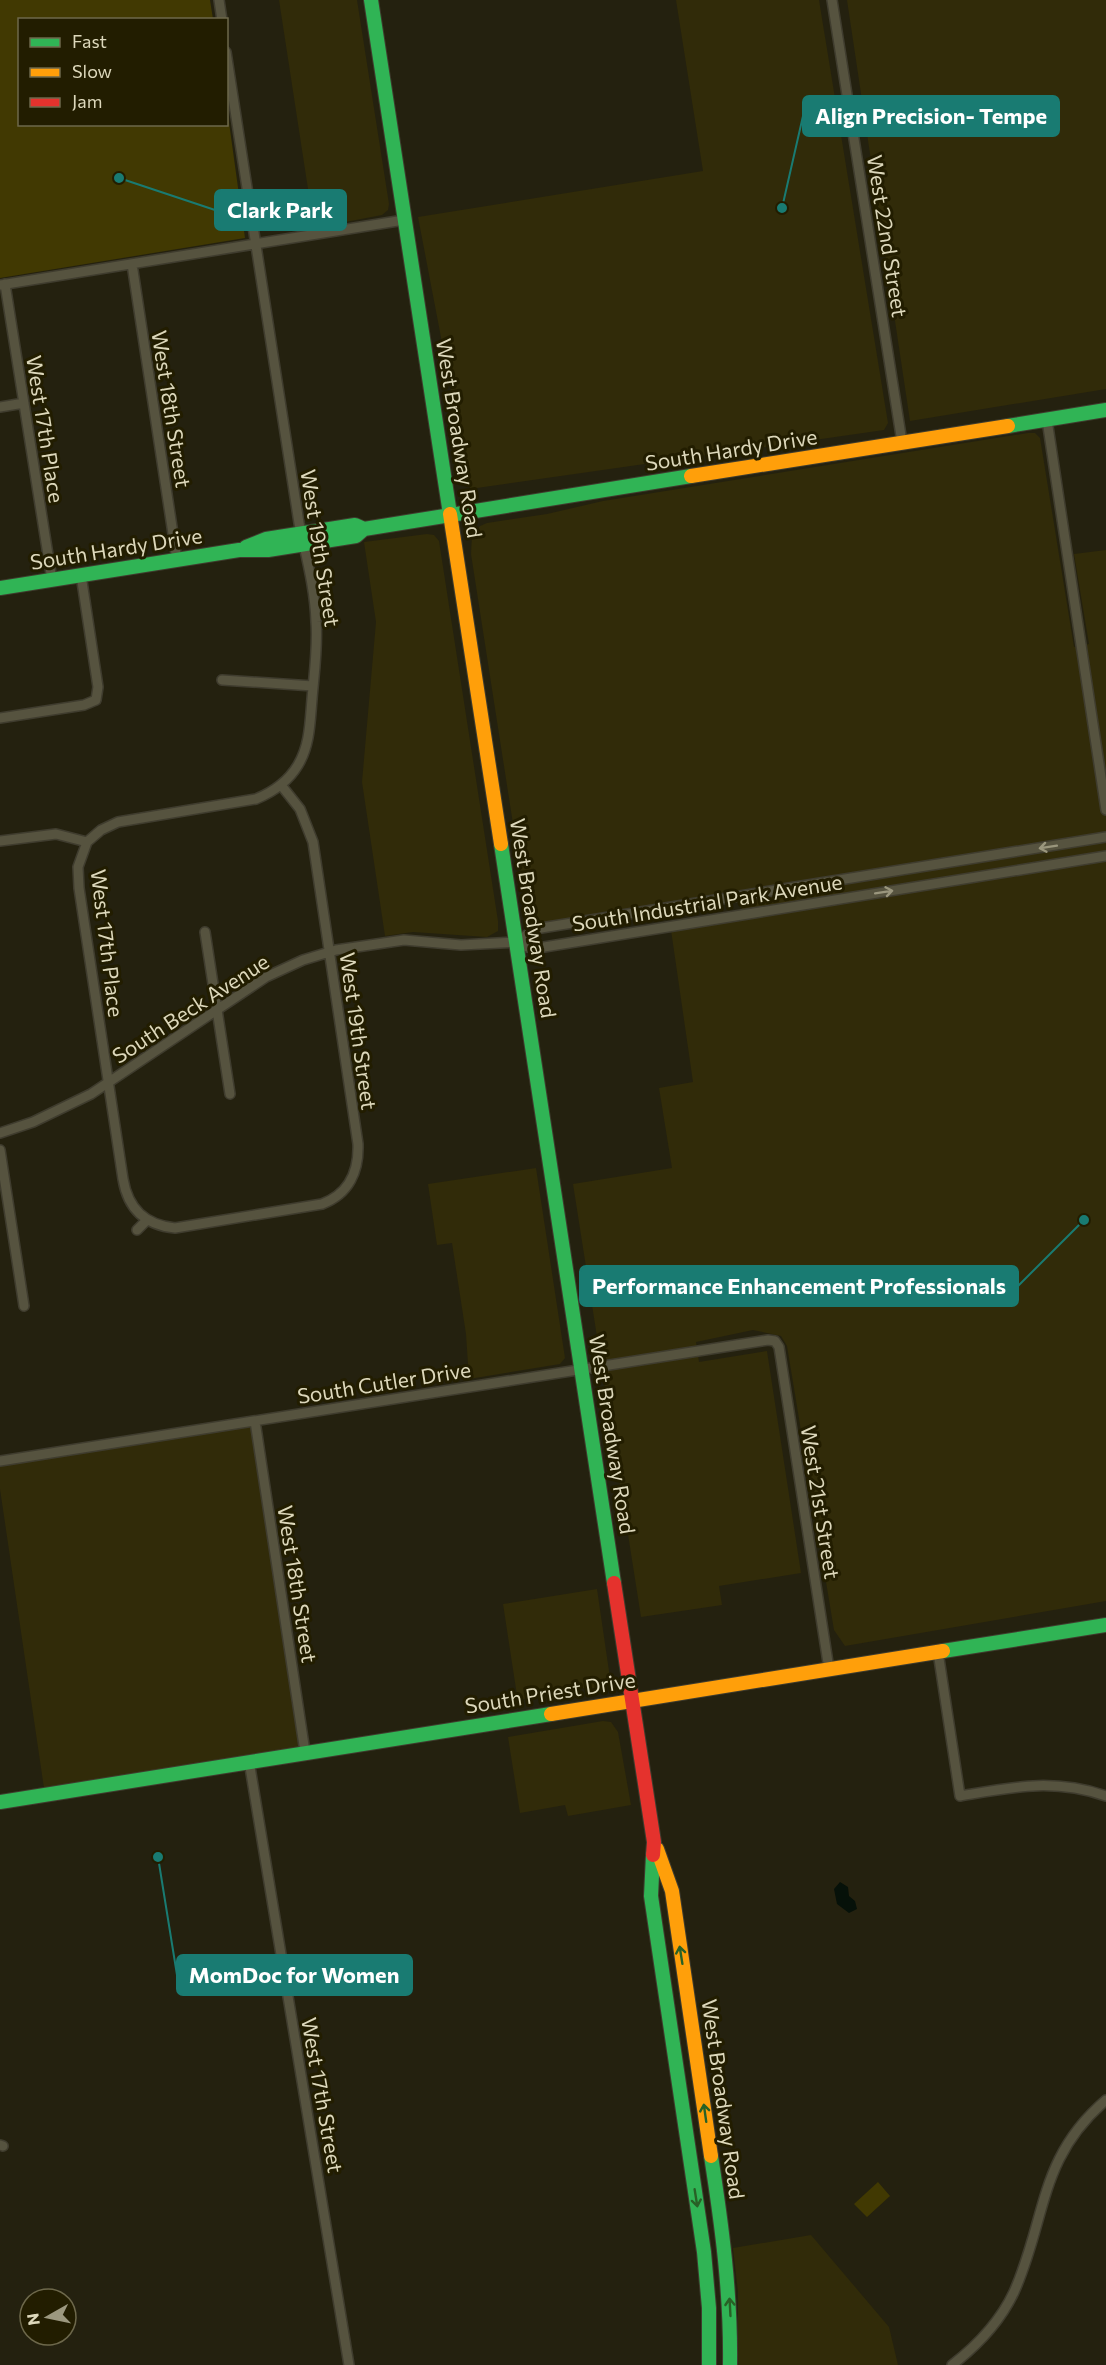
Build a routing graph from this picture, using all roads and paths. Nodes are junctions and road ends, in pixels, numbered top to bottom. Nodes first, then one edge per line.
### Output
1 (219, 0) edge
2 (371, 0) edge
3 (832, 0) edge
4 (222, 18) edge
5 (228, 65) edge
6 (405, 219) junction
7 (256, 243) junction
8 (132, 264) junction
9 (2, 284) edge
10 (24, 403) junction
11 (0, 407) edge
12 (1106, 410) edge
13 (1047, 420) junction
14 (902, 442) junction
15 (451, 516) junction
16 (303, 539) junction
17 (177, 560) junction
18 (81, 575) junction
19 (52, 580) junction
20 (0, 588) edge
21 (222, 680) dead end
22 (313, 686) junction
23 (0, 718) edge
24 (281, 785) junction
25 (1106, 810) edge
26 (1106, 837) edge
27 (0, 842) edge
28 (87, 842) junction
29 (1106, 856) edge
30 (205, 932) dead end
31 (516, 942) junction
32 (329, 952) junction
33 (217, 1009) junction
34 (108, 1083) junction
35 (230, 1094) dead end
36 (0, 1133) edge
37 (0, 1150) edge
38 (348, 1185) junction
39 (358, 1192) dead end
40 (146, 1221) junction
41 (137, 1230) dead end
42 (24, 1306) dead end
43 (775, 1341) joint
44 (582, 1368) junction
45 (255, 1421) junction
46 (0, 1461) edge
47 (1106, 1625) edge
48 (938, 1652) junction
49 (829, 1669) junction
50 (632, 1700) junction
51 (305, 1752) junction
52 (249, 1761) junction
53 (1106, 1796) edge
54 (0, 1802) edge
55 (654, 1842) junction
56 (1106, 2100) edge
57 (349, 2365) edge
58 (709, 2365) edge
59 (730, 2365) edge
60 (952, 2365) edge

1 - 4 street
2 - 6 main road, West Broadway Road
3 - 14 street, West 22nd Street
5 - 7 street, West 19th Street
6 - 7 street
6 - 15 main road, West Broadway Road
7 - 8 street
7 - 16 street, West 19th Street
8 - 9 street
8 - 17 street, West 18th Street
9 - 10 street, West 17th Place
10 - 11 street
10 - 19 street, West 17th Place
12 - 13 main road, South Hardy Drive
13 - 14 main road, South Hardy Drive
13 - 25 street
14 - 15 main road, South Hardy Drive
15 - 16 main road, South Hardy Drive
15 - 31 main road, West Broadway Road
16 - 17 main road, South Hardy Drive
16 - 22 street, West 19th Street
17 - 18 main road, South Hardy Drive
18 - 19 main road, South Hardy Drive
18 - 23 street
19 - 20 main road, South Hardy Drive
21 - 22 street
22 - 24 street, West 19th Street
24 - 28 street
24 - 32 street, West 19th Street
26 -> 31 street, South Industrial Park Avenue
27 - 28 street
28 - 34 street, West 17th Place
31 -> 29 street, South Industrial Park Avenue
30 - 33 street
31 - 32 street, South Beck Avenue
31 - 44 main road, West Broadway Road
32 - 33 street, South Beck Avenue
32 - 38 street, West 19th Street
33 - 34 street, South Beck Avenue
33 - 35 street
34 - 36 street, South Beck Avenue
34 - 40 street, West 17th Place
37 - 42 street
38 - 39 street
38 - 40 street
40 - 41 street
43 - 44 street, South Cutler Drive
43 - 49 street, West 21st Street
44 - 45 street, South Cutler Drive
44 - 50 main road, West Broadway Road
45 - 46 street, South Cutler Drive
45 - 51 street, West 18th Street
47 - 48 main road, South Priest Drive
48 - 49 main road, South Priest Drive
48 - 53 street
49 - 50 main road, South Priest Drive
50 - 51 main road, South Priest Drive
50 - 55 main road, West Broadway Road
51 - 52 main road, South Priest Drive
52 - 54 main road, South Priest Drive
52 - 57 street, West 17th Street
55 -> 58 main road, West Broadway Road
59 -> 55 main road, West Broadway Road
56 - 60 street

